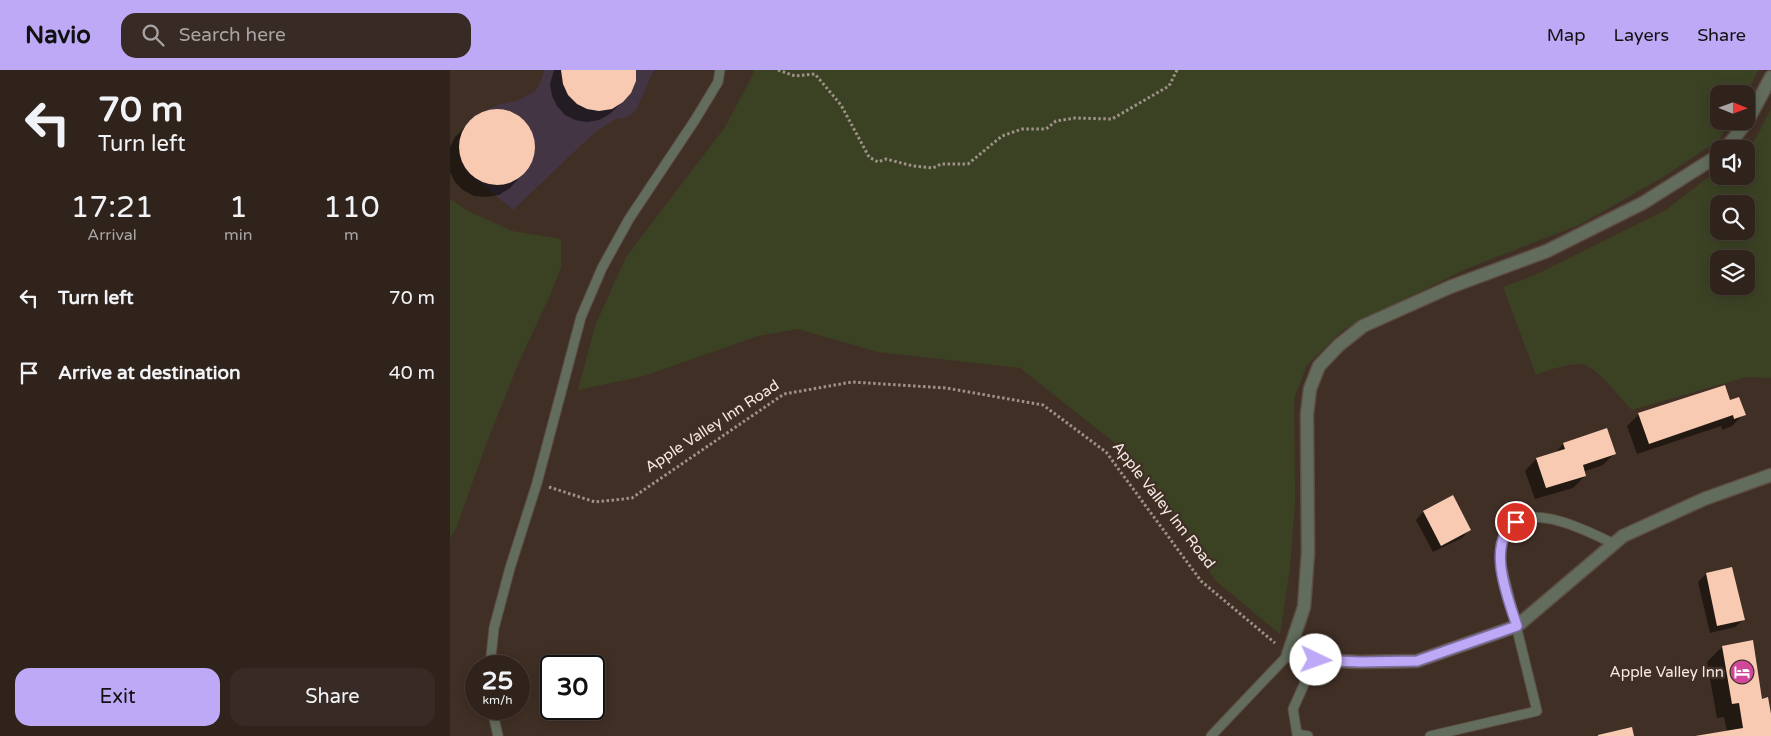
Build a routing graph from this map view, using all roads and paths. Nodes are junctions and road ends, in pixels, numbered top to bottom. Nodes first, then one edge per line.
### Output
1 (720, 70) edge
2 (778, 70) edge
3 (1177, 70) edge
4 (1771, 77) edge
5 (1732, 140) edge
6 (1710, 161) edge
7 (1771, 475) edge
8 (537, 483) junction
9 (1614, 544) junction
10 (1517, 626) junction
11 (491, 655) edge
12 (1288, 655) junction
13 (1316, 660) junction
14 (494, 720) edge
15 (498, 736) edge
16 (1211, 736) edge
17 (1308, 736) edge
18 (1430, 736) edge

1 - 8 lane
2 - 3 path
4 - 5 street
6 - 12 street
7 - 9 street
8 - 11 lane
8 - 12 path, Apple Valley Inn Road
9 - 10 street
9 - 10 lane
10 - 13 street
10 - 18 lane
12 - 13 street
12 - 16 lane
13 - 17 lane
14 - 15 lane

